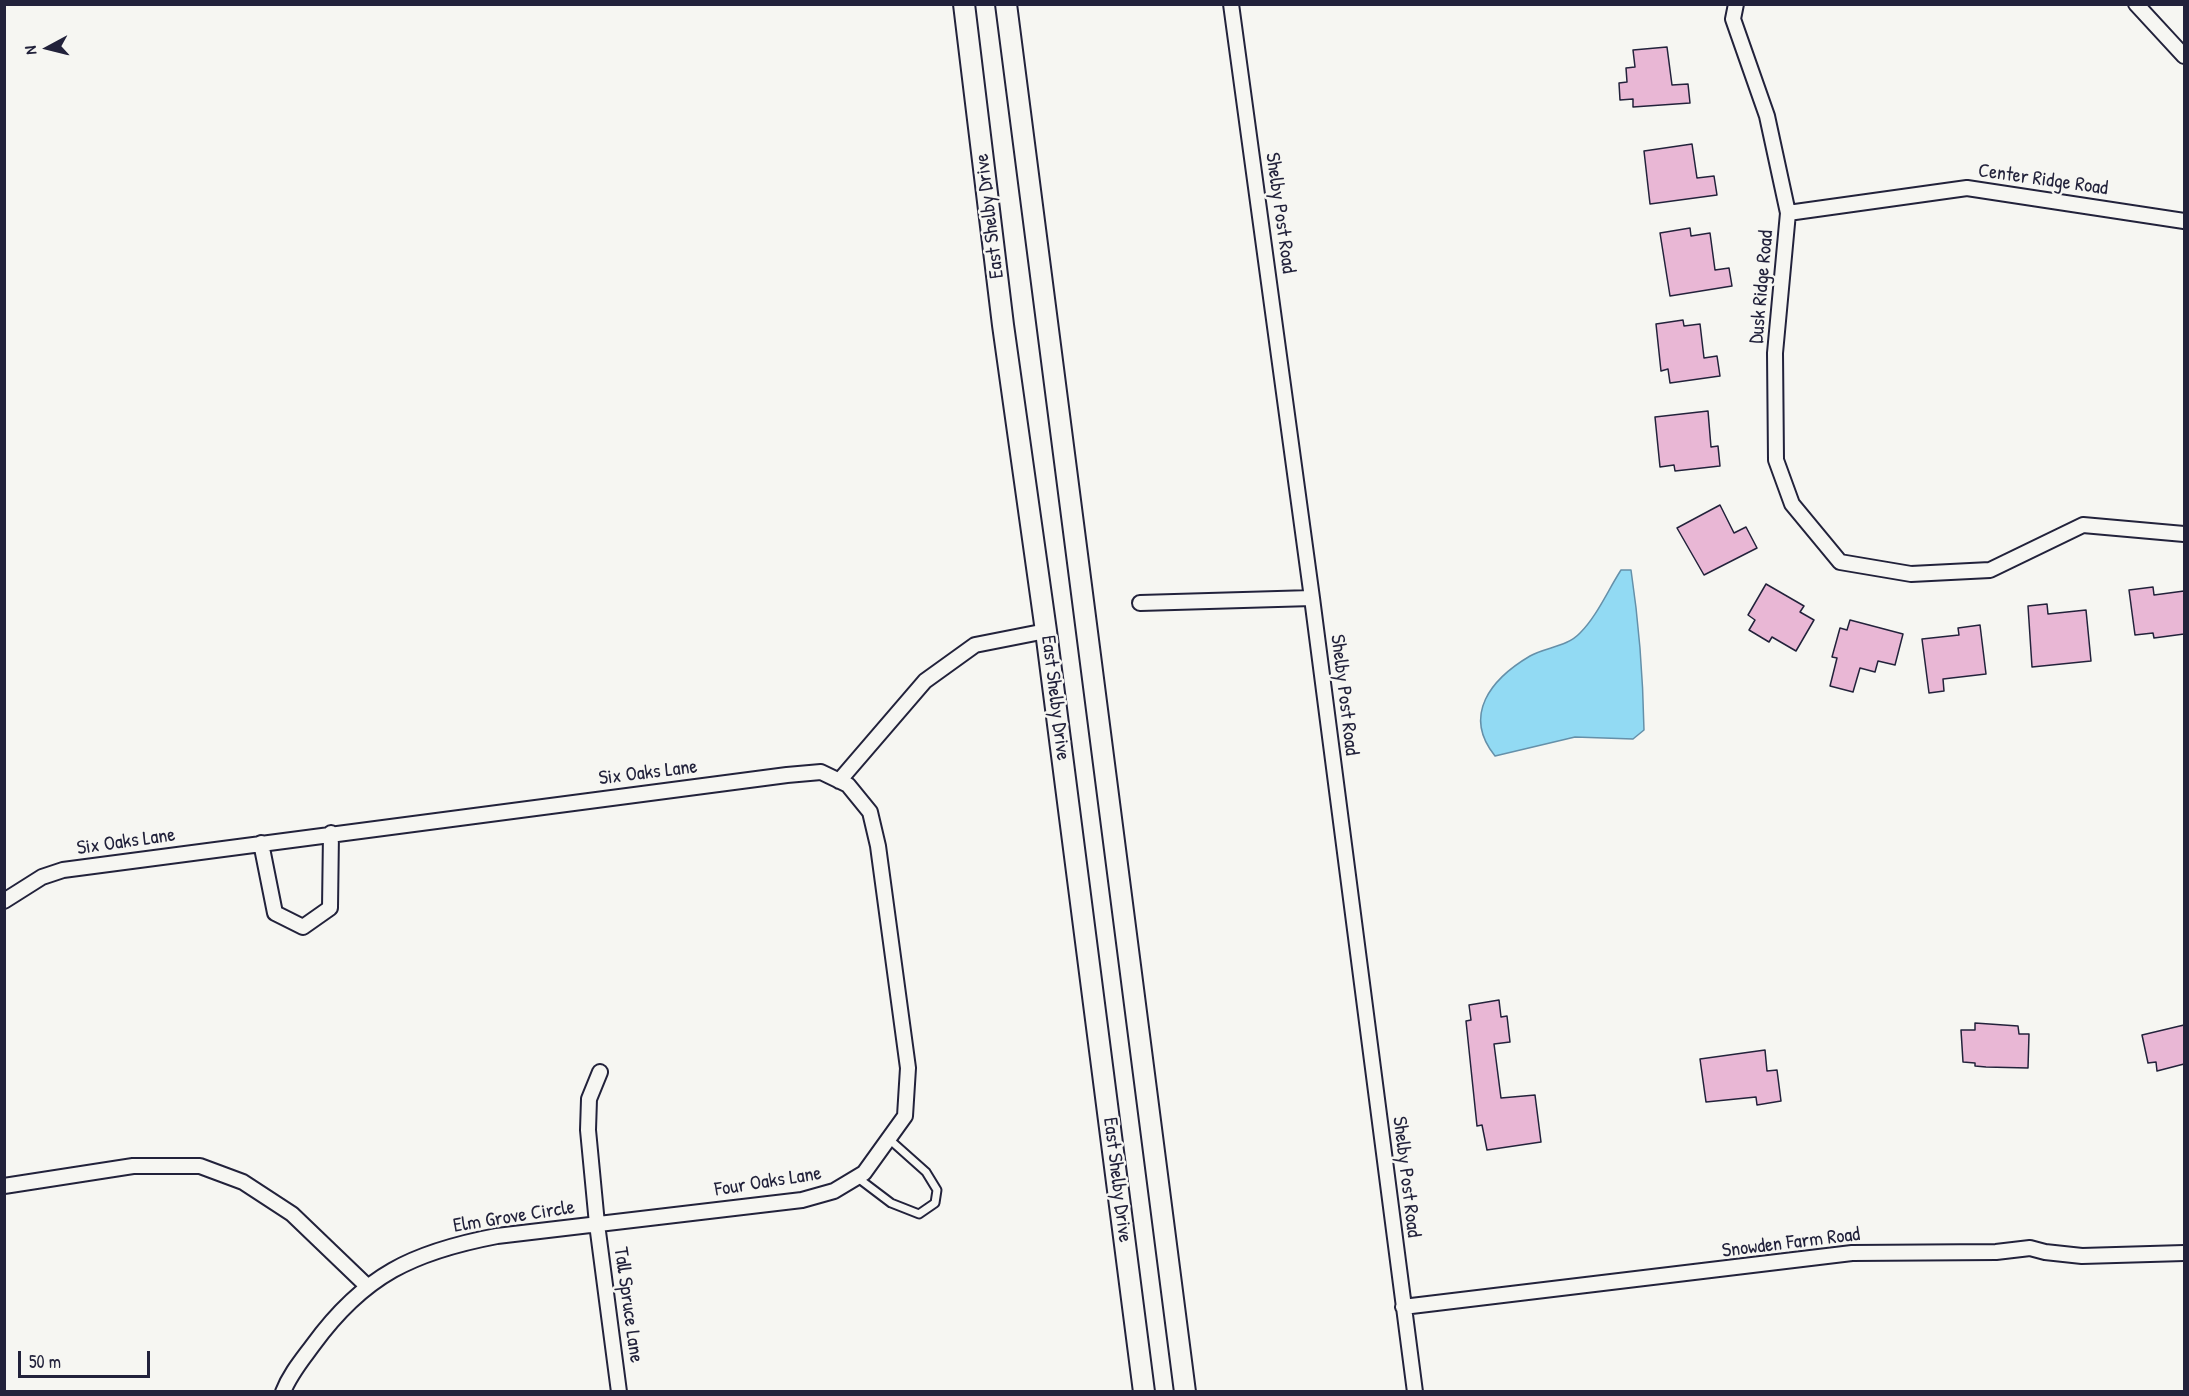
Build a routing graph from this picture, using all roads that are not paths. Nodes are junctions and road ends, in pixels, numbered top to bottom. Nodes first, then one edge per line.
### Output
1 (964, 4) edge
2 (1006, 4) edge
3 (1231, 4) edge
4 (1736, 4) edge
5 (2136, 4) edge
6 (2184, 56) edge
7 (1788, 213) junction
8 (2184, 220) edge
9 (2184, 534) edge
10 (1312, 598) junction
11 (1140, 603) dead end
12 (1046, 631) junction
13 (839, 780) junction
14 (331, 833) junction
15 (261, 843) junction
16 (884, 895) joint
17 (4, 901) edge
18 (600, 1072) dead end
19 (889, 1139) junction
20 (858, 1179) junction
21 (4, 1186) edge
22 (597, 1224) junction
23 (2184, 1253) edge
24 (367, 1286) junction
25 (1403, 1307) junction
26 (283, 1392) edge
27 (620, 1392) edge
28 (1144, 1392) edge
29 (1185, 1392) edge
30 (1415, 1392) edge

1 - 12 main road, East Shelby Drive
2 - 29 main road, East Shelby Drive
3 - 10 street, Shelby Post Road
4 - 7 street, Dusk Ridge Road
5 - 6 street
7 - 8 street, Center Ridge Road
7 - 9 street, Dusk Ridge Road
10 - 11 street
10 - 25 street, Shelby Post Road
12 - 13 street
12 - 28 main road, East Shelby Drive
13 - 14 street, Six Oaks Lane
13 - 16 street, Six Oaks Lane
14 - 15 street, Six Oaks Lane
14 - 15 street
15 - 17 street, Six Oaks Lane
16 - 19 street, Four Oaks Lane
18 - 22 street, Tall Spruce Lane
19 - 20 street, Four Oaks Lane
19 - 20 lane
20 - 22 street, Four Oaks Lane
21 - 24 street
22 - 24 street, Elm Grove Circle
22 - 27 street, Tall Spruce Lane
23 - 25 street, Snowden Farm Road
24 - 26 street, Elm Grove Circle
25 - 30 street, Shelby Post Road

